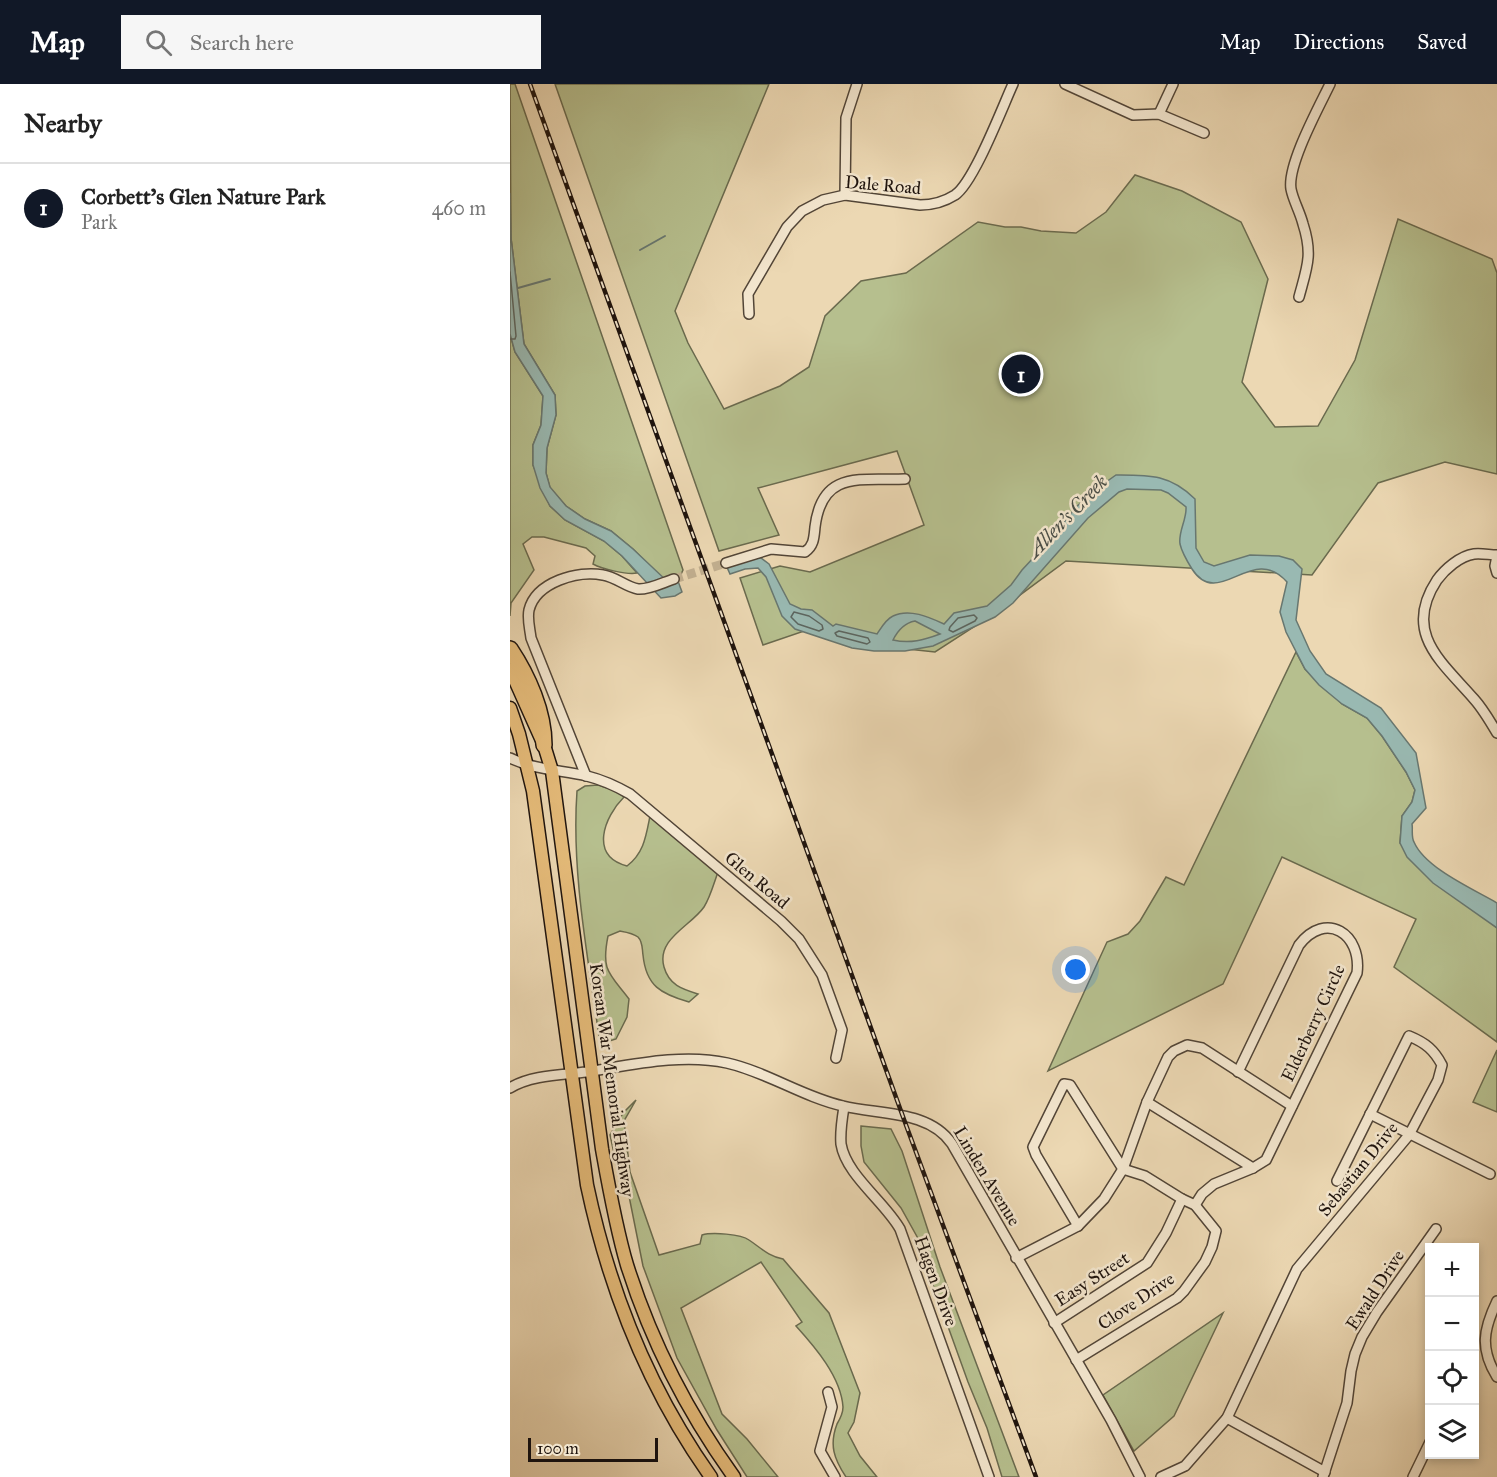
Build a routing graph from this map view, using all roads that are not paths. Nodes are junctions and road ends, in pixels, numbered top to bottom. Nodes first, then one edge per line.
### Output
1 (857, 84) edge
2 (1012, 84) edge
3 (1065, 84) edge
4 (1173, 84) edge
5 (1330, 84) edge
6 (1160, 114) junction
7 (1204, 133) dead end
8 (845, 195) junction
9 (1299, 297) dead end
10 (749, 314) dead end
11 (905, 479) dead end
12 (1497, 556) edge
13 (726, 563) tunnel mouth
14 (1497, 573) edge
15 (671, 580) tunnel mouth
16 (510, 649) edge
17 (510, 669) edge
18 (510, 708) edge
19 (1497, 733) edge
20 (543, 745) junction
21 (510, 758) edge
22 (527, 765) junction
23 (552, 771) junction
24 (586, 776) junction
25 (836, 1058) dead end
26 (591, 1071) junction
27 (1238, 1072) junction
28 (572, 1074) junction
29 (510, 1088) edge
30 (1147, 1102) junction
31 (1292, 1106) junction
32 (844, 1107) junction
33 (1370, 1114) junction
34 (1409, 1135) junction
35 (1253, 1168) junction
36 (1123, 1169) junction
37 (1490, 1174) dead end
38 (1336, 1181) dead end
39 (1182, 1199) junction
40 (1195, 1205) junction
41 (1078, 1226) junction
42 (1436, 1229) dead end
43 (1016, 1258) junction
44 (1497, 1301) edge
45 (1054, 1323) junction
46 (1076, 1360) junction
47 (1497, 1377) edge
48 (828, 1392) dead end
49 (1227, 1418) junction
50 (1425, 1452) edge
51 (1185, 1466) junction
52 (1324, 1474) edge
53 (711, 1477) edge
54 (734, 1477) edge
55 (835, 1477) edge
56 (989, 1477) edge
57 (1140, 1477) edge
58 (1161, 1477) edge
59 (1177, 1477) edge
60 (1413, 1477) edge

1 - 8 street
2 - 8 street, Dale Road
3 - 6 street
4 - 6 street
5 - 9 street
6 - 7 street
8 - 10 street, Dale Road
11 - 13 street
12 - 14 street
12 - 19 street
15 - 24 street
16 - 20 highway
17 - 20 main road, Korean War Memorial Highway
18 - 22 main road
20 - 23 main road, Korean War Memorial Highway
21 - 22 street, Glen Road
22 - 23 street, Glen Road
22 - 28 main road
23 - 24 street, Glen Road
23 - 26 main road, Korean War Memorial Highway
24 - 25 street, Glen Road
26 - 28 street, Linden Avenue
26 - 32 street, Linden Avenue
26 - 54 main road, Korean War Memorial Highway
27 - 30 street
27 - 31 street
27 - 31 street, Elderberry Circle
28 - 29 street, Linden Avenue
28 - 53 main road
30 - 35 street
30 - 36 street
31 - 35 street, Elderberry Circle
32 - 43 street, Linden Avenue
32 - 56 street, Hagen Drive
33 - 34 street
33 - 34 street, Sebastian Drive
33 - 38 street, Sebastian Drive
34 - 37 street
34 - 49 street, Sebastian Drive
35 - 40 street, Elderberry Circle
36 - 39 street, Clove Drive
36 - 41 street
36 - 41 street
39 - 40 street, Clove Drive
39 - 45 street, Easy Street
40 - 46 street, Clove Drive
41 - 43 street
42 - 52 street, Ewald Drive
43 - 45 street, Linden Avenue
44 - 47 street
45 - 46 street, Linden Avenue
46 - 57 street, Linden Avenue
48 - 55 street
49 - 51 street, Sebastian Drive
49 - 52 street
50 - 60 street
51 - 58 street, Sebastian Drive
51 - 59 street, Sebastian Drive

